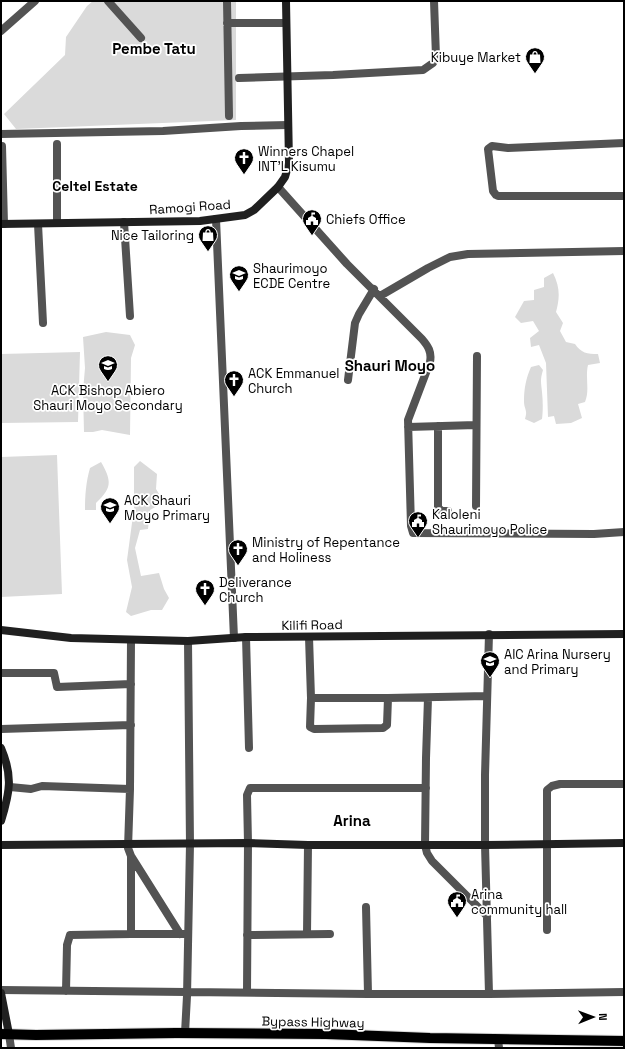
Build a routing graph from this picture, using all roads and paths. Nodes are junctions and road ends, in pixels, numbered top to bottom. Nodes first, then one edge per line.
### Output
1 (21, 1) edge
2 (35, 1) edge
3 (108, 1) edge
4 (227, 1) edge
5 (286, 1) edge
6 (434, 1) edge
7 (28, 7) junction
8 (227, 23) junction
9 (286, 23) junction
10 (1, 31) edge
11 (141, 38) dead end
12 (287, 76) junction
13 (239, 78) dead end
14 (229, 116) dead end
15 (288, 125) junction
16 (1, 134) edge
17 (624, 143) edge
18 (57, 144) dead end
19 (2, 146) edge
20 (278, 187) junction
21 (624, 196) edge
22 (216, 219) junction
23 (124, 222) junction
24 (57, 223) junction
25 (3, 224) edge
26 (38, 224) junction
27 (624, 251) edge
28 (374, 290) junction
29 (380, 296) junction
30 (130, 316) dead end
31 (43, 323) dead end
32 (477, 356) dead end
33 (348, 380) dead end
34 (476, 425) junction
35 (438, 426) junction
36 (408, 427) junction
37 (476, 506) dead end
38 (448, 511) dead end
39 (624, 532) edge
40 (1, 630) edge
41 (489, 634) junction
42 (624, 634) edge
43 (246, 637) junction
44 (309, 637) junction
45 (234, 638) junction
46 (131, 640) junction
47 (188, 641) junction
48 (1, 673) edge
49 (131, 684) junction
50 (487, 696) junction
51 (311, 698) junction
52 (388, 698) junction
53 (428, 698) junction
54 (131, 725) junction
55 (1, 729) edge
56 (1, 748) edge
57 (249, 748) dead end
58 (624, 784) edge
59 (10, 787) junction
60 (426, 788) junction
61 (130, 789) junction
62 (1, 821) edge
63 (248, 843) junction
64 (128, 844) junction
65 (190, 844) junction
66 (546, 844) junction
67 (624, 844) edge
68 (1, 845) edge
69 (308, 845) junction
70 (425, 845) junction
71 (485, 845) junction
72 (131, 856) junction
73 (366, 907) dead end
74 (487, 916) junction
75 (547, 930) dead end
76 (130, 934) junction
77 (180, 934) junction
78 (188, 934) junction
79 (307, 934) junction
80 (330, 934) dead end
81 (247, 935) junction
82 (1, 991) edge
83 (66, 991) junction
84 (188, 991) junction
85 (246, 992) junction
86 (624, 992) edge
87 (368, 994) junction
88 (489, 994) junction
89 (185, 1033) junction
90 (5, 1034) edge
91 (624, 1041) edge
92 (498, 1044) edge
93 (11, 1048) edge

1 - 7 street
2 - 7 street
3 - 11 street
4 - 8 street
5 - 9 street, Ramogi Road
6 - 12 street
7 - 10 street
8 - 9 street
8 - 14 street
9 - 12 street, Ramogi Road
12 - 13 street
12 - 15 street, Ramogi Road
15 - 16 street
15 - 20 street, Ramogi Road
17 - 21 street
18 - 24 street
19 - 25 street
20 - 22 street, Ramogi Road
20 - 28 street
22 - 23 street, Ramogi Road
22 - 45 street
23 - 24 street, Ramogi Road
23 - 30 street
24 - 26 street, Ramogi Road
25 - 26 street, Ramogi Road
26 - 31 street
27 - 29 street
28 - 29 street
28 - 33 street
29 - 36 street
32 - 34 street
34 - 35 street
34 - 37 street
35 - 36 street
35 - 38 street
36 - 39 street
40 - 46 street, Kilifi Road
41 - 42 street, Kilifi Road
41 - 44 street, Kilifi Road
41 - 50 street
43 - 44 street, Kilifi Road
43 - 45 street, Kilifi Road
43 - 57 street
44 - 51 street
45 - 47 street, Kilifi Road
46 - 47 street, Kilifi Road
46 - 49 street
47 - 65 street
48 - 49 street
49 - 54 street
50 - 53 street
50 - 71 street
51 - 52 street
51 - 52 street
52 - 53 street
53 - 60 street
54 - 55 street
54 - 61 street
56 - 59 street
58 - 66 street
59 - 61 street
59 - 62 street
60 - 63 street
60 - 70 street
61 - 64 street
63 - 65 street
63 - 69 street
63 - 81 street
64 - 65 street
64 - 68 street
64 - 72 street
65 - 78 street
66 - 67 street
66 - 71 street
66 - 75 street
69 - 70 street
69 - 79 street
70 - 71 street
70 - 74 street
71 - 74 street
72 - 76 street
72 - 77 street
73 - 87 street
74 - 88 street
76 - 77 street
76 - 83 street
77 - 78 street
78 - 84 street
79 - 80 street
79 - 81 street
81 - 85 street
82 - 83 street
82 - 90 street
83 - 84 street
84 - 85 street
84 - 89 street
85 - 87 street
86 - 88 street
87 - 88 street
89 - 90 main road, Bypass Highway
89 - 92 main road, Bypass Highway
90 - 93 street
91 - 92 main road, Bypass Highway

